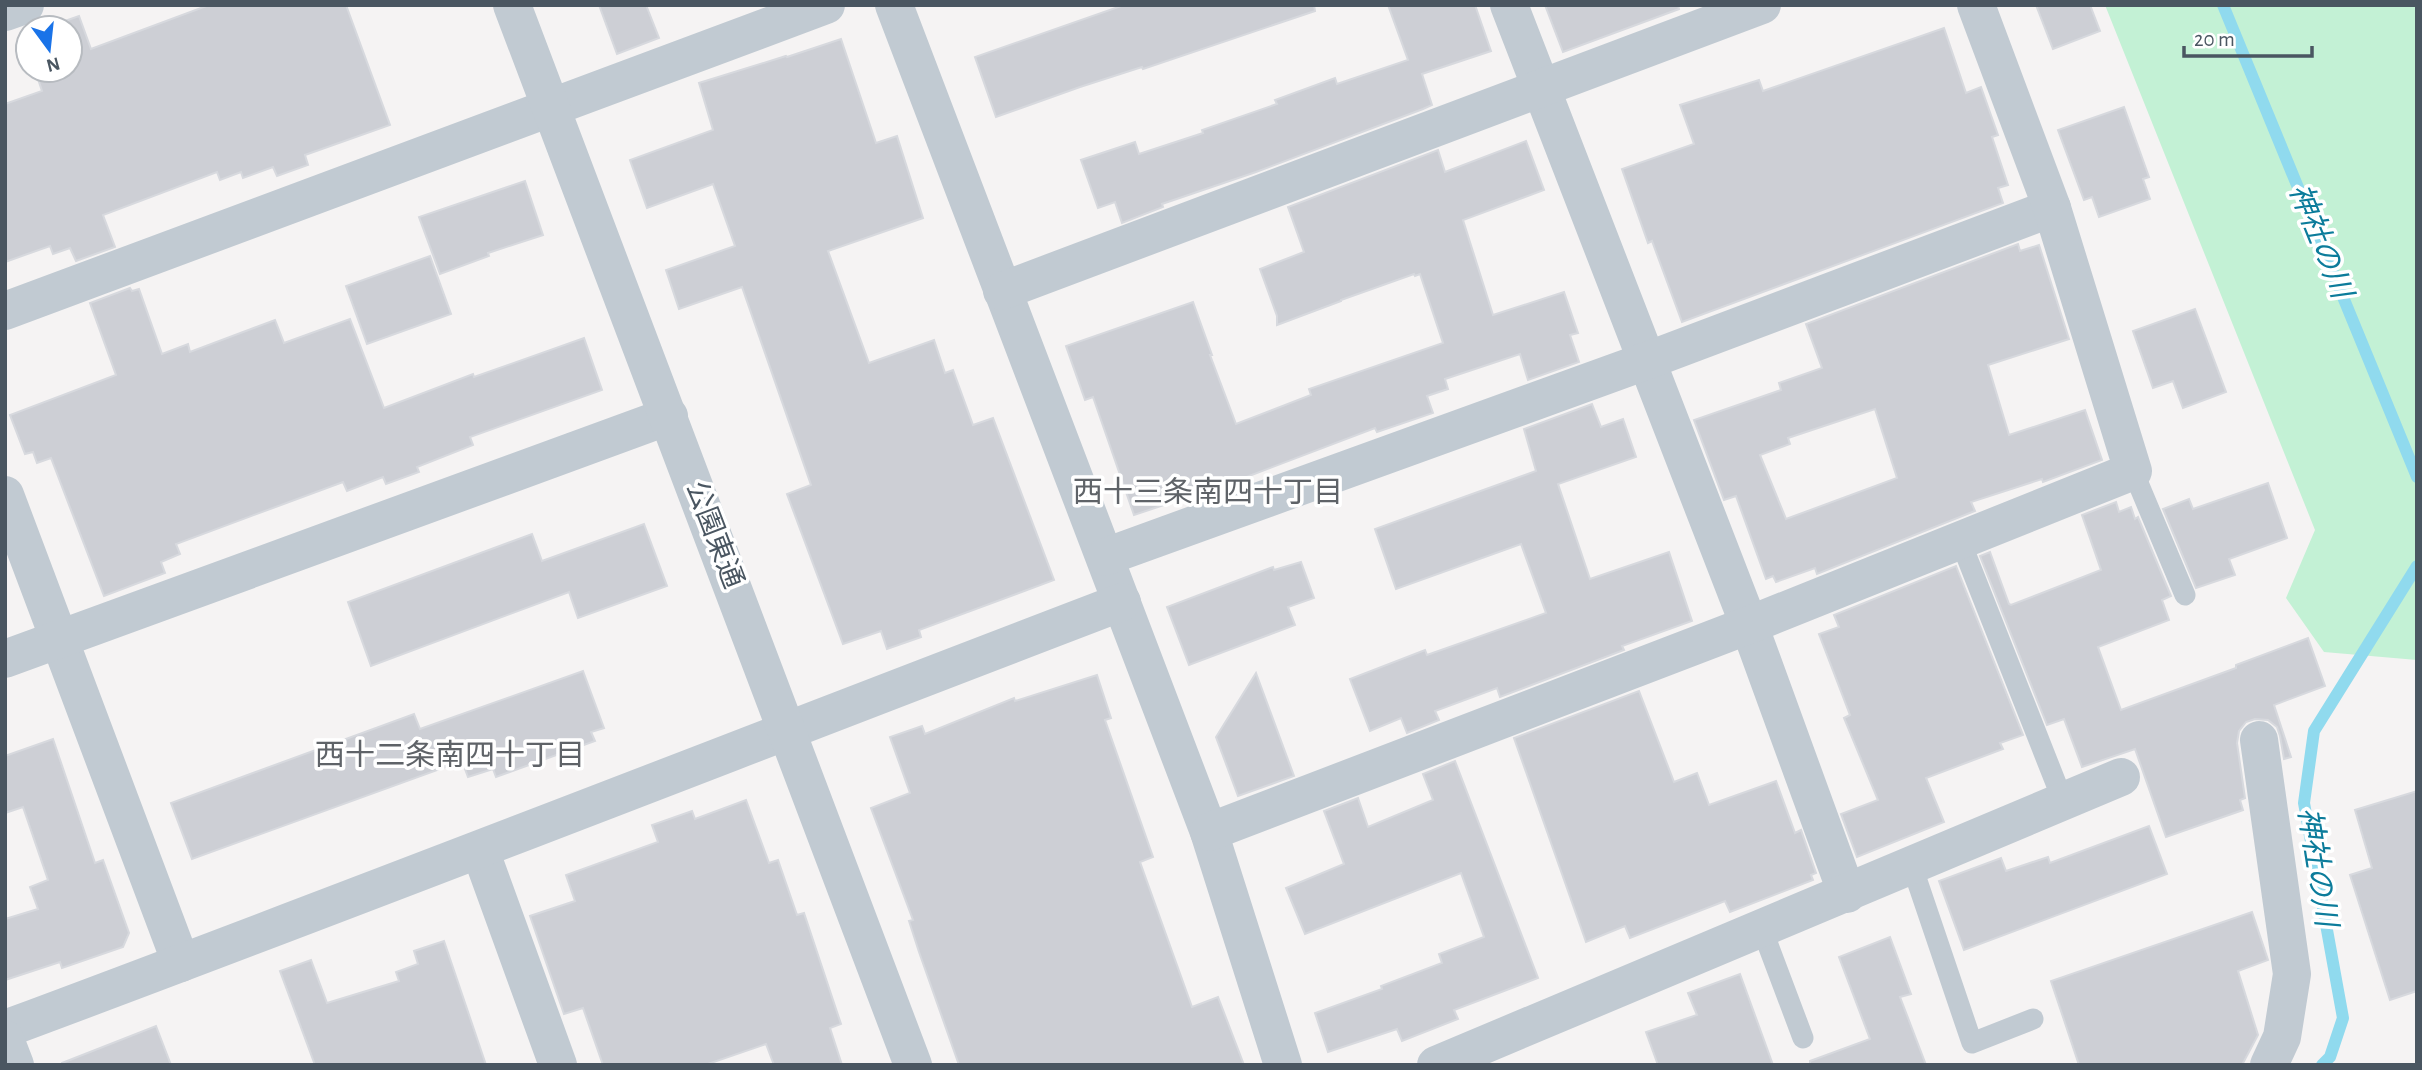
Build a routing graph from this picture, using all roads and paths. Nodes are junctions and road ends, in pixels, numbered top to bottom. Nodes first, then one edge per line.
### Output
1 (25, 5) edge
2 (512, 5) edge
3 (826, 5) edge
4 (894, 5) edge
5 (1509, 5) edge
6 (1762, 5) edge
7 (1976, 5) edge
8 (5, 12) edge
9 (1541, 89) junction
10 (552, 106) junction
11 (2052, 208) junction
12 (1002, 291) junction
13 (5, 311) edge
14 (1646, 361) junction
15 (669, 416) junction
16 (2133, 471) junction
17 (5, 495) edge
18 (1960, 540) junction
19 (1105, 557) junction
20 (2185, 595) dead end
21 (1122, 602) junction
22 (1749, 625) junction
23 (59, 639) junction
24 (5, 659) edge
25 (787, 730) junction
26 (2259, 740) dead end
27 (2121, 777) dead end
28 (2063, 801) junction
29 (1209, 832) junction
30 (480, 850) junction
31 (1912, 866) junction
32 (1847, 894) junction
33 (1762, 929) junction
34 (181, 963) junction
35 (2033, 1019) dead end
36 (5, 1029) edge
37 (1804, 1038) dead end
38 (5, 1039) edge
39 (15, 1065) edge
40 (558, 1065) edge
41 (913, 1065) edge
42 (1283, 1065) edge
43 (1436, 1065) edge
44 (2269, 1065) edge

1 - 8 street
2 - 10 street, 公園東通
3 - 10 street
4 - 12 street
5 - 9 street
6 - 9 street
7 - 11 street
9 - 12 street
9 - 14 street
10 - 13 street
10 - 15 street, 公園東通
11 - 14 street
11 - 16 street
12 - 19 street
14 - 19 street
14 - 22 street
15 - 23 street
15 - 25 street, 公園東通
16 - 18 street
16 - 20 lane
17 - 23 street
18 - 22 street
18 - 28 lane
19 - 21 street
21 - 25 street
21 - 29 street
22 - 29 street
22 - 32 street
23 - 24 street
23 - 34 street
25 - 30 street
25 - 41 street, 公園東通
26 - 44 street
27 - 28 street
28 - 31 street
29 - 42 street
30 - 34 street
30 - 40 street
31 - 32 street
31 - 35 lane
32 - 33 street
33 - 37 lane
33 - 43 street
34 - 36 street
38 - 39 street

